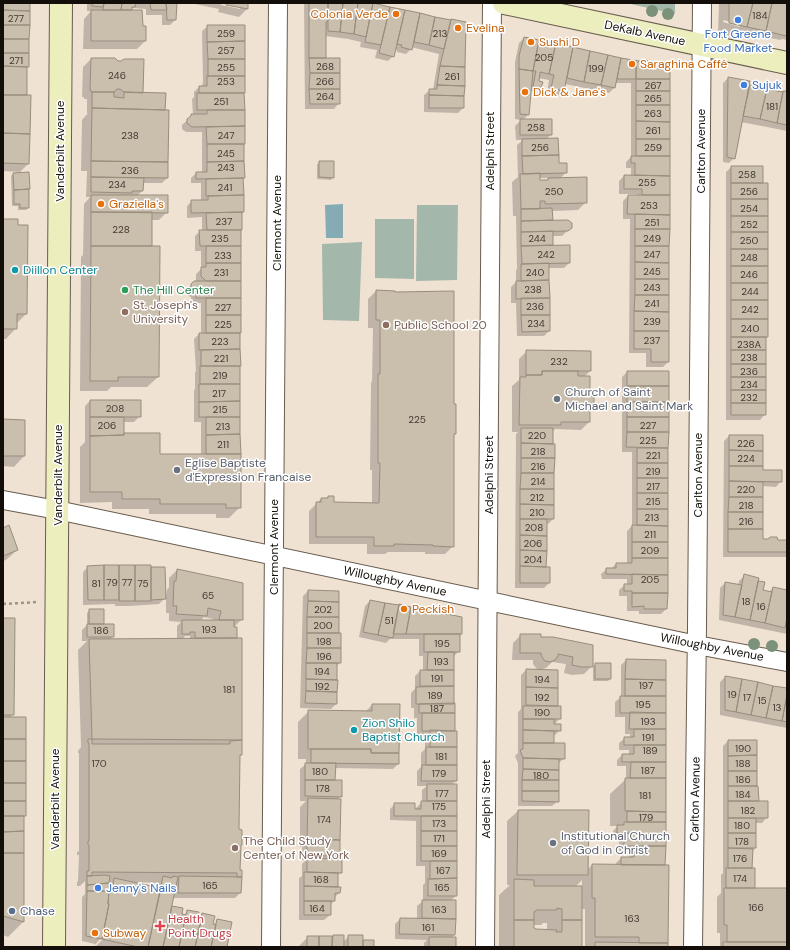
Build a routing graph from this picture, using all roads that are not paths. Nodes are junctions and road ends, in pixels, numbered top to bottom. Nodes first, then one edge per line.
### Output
1 (61, 3) edge
2 (278, 3) edge
3 (492, 3) edge
4 (504, 3) edge
5 (702, 3) edge
6 (701, 44) junction
7 (787, 63) edge
8 (3, 500) edge
9 (57, 510) junction
10 (274, 555) junction
11 (488, 600) junction
12 (697, 645) junction
13 (787, 662) edge
14 (54, 947) edge
15 (271, 947) edge
16 (485, 947) edge
17 (693, 947) edge

1 - 9 main road, Vanderbilt Avenue
2 - 10 street, Clermont Avenue
3 - 11 street, Adelphi Street
4 - 6 main road, DeKalb Avenue
5 - 6 street, Carlton Avenue
6 - 7 main road, DeKalb Avenue
6 - 12 street, Carlton Avenue
8 - 9 street, Willoughby Avenue
9 - 10 street, Willoughby Avenue
9 - 14 main road, Vanderbilt Avenue
10 - 11 street, Willoughby Avenue
10 - 15 street, Clermont Avenue
11 - 12 street, Willoughby Avenue
11 - 16 street, Adelphi Street
12 - 13 street, Willoughby Avenue
12 - 17 street, Carlton Avenue

